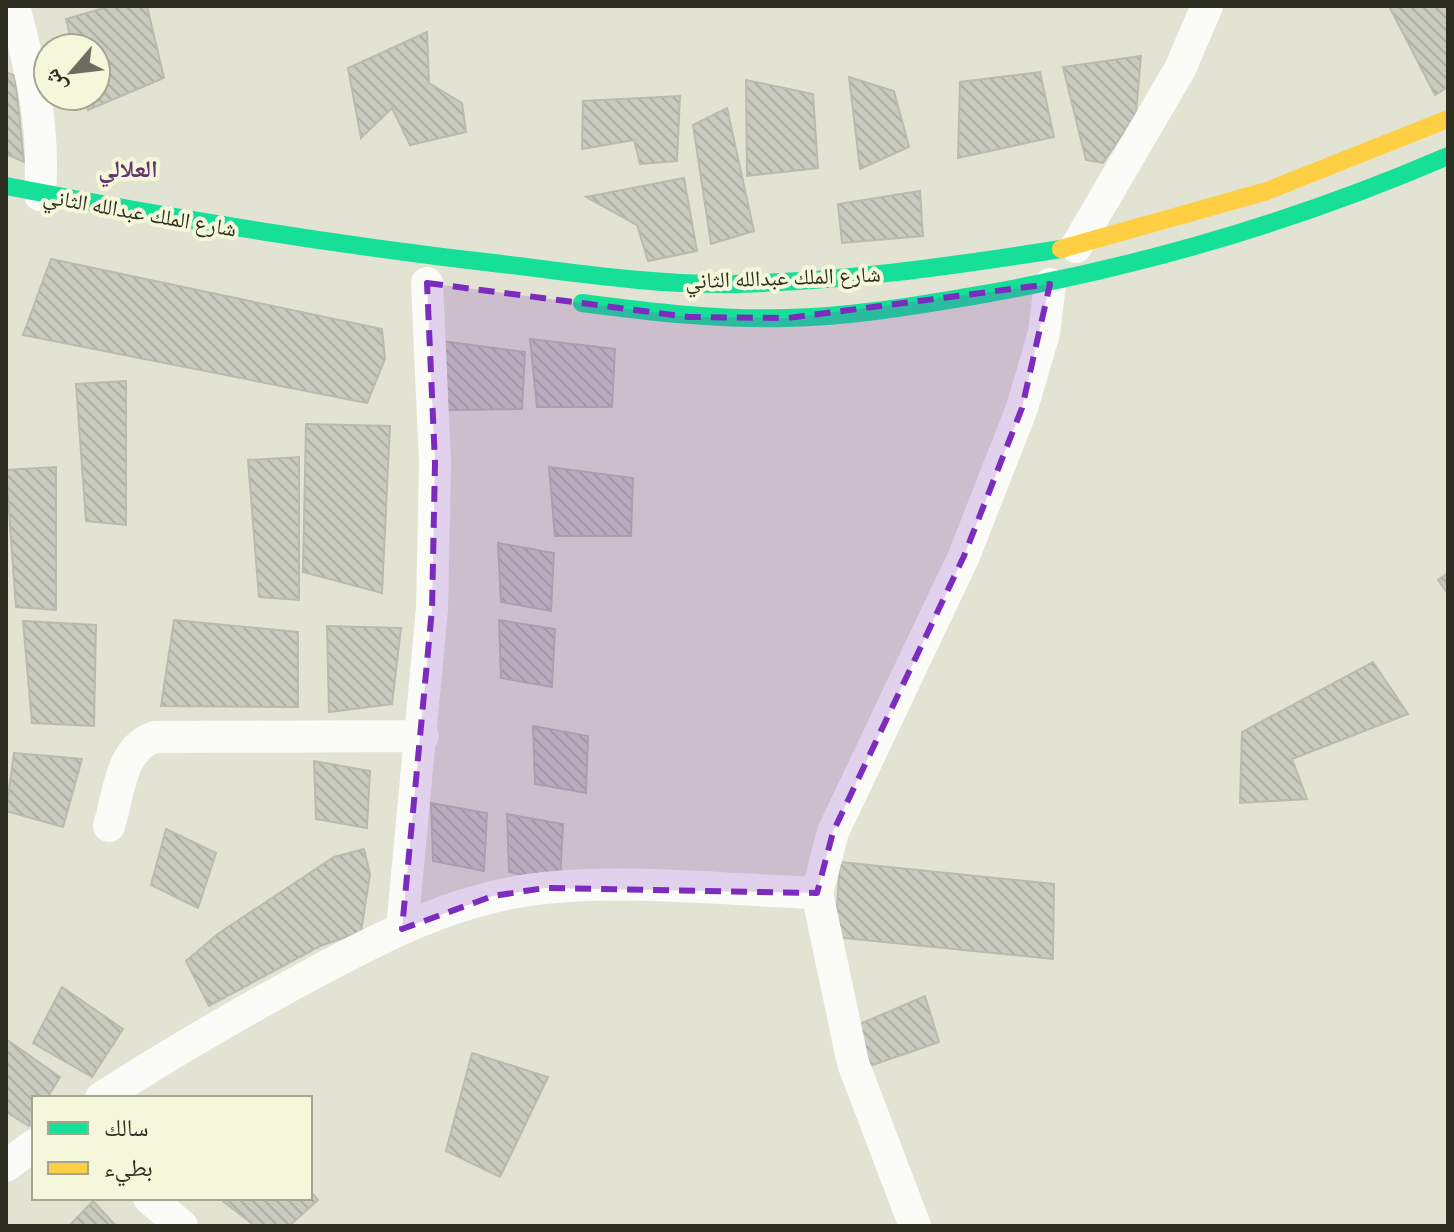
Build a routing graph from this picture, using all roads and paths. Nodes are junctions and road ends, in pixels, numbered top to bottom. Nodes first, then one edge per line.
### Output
1 (14, 6) edge
2 (1207, 6) edge
3 (1435, 125) edge
4 (1444, 167) edge
5 (6, 186) edge
6 (40, 195) junction
7 (1076, 247) junction
8 (427, 283) dead end
9 (1050, 284) junction
10 (565, 301) dead end
11 (423, 736) junction
12 (109, 826) dead end
13 (817, 893) junction
14 (402, 929) junction
15 (104, 1096) edge
16 (32, 1146) edge
17 (6, 1166) edge
18 (151, 1200) edge
19 (182, 1226) edge
20 (915, 1226) edge

1 - 6 street
2 - 7 street
3 - 4 street
3 - 7 main road, شارع الملك عبدالله الثاني
4 - 9 main road, شارع الملك عبدالله الثاني
5 - 6 main road, شارع الملك عبدالله الثاني
6 - 7 main road, شارع الملك عبدالله الثاني
8 - 11 street
9 - 10 main road, شارع الملك عبدالله الثاني
9 - 13 street
11 - 12 street
11 - 14 street
13 - 14 street
13 - 20 street
14 - 15 street
16 - 17 street
18 - 19 street

